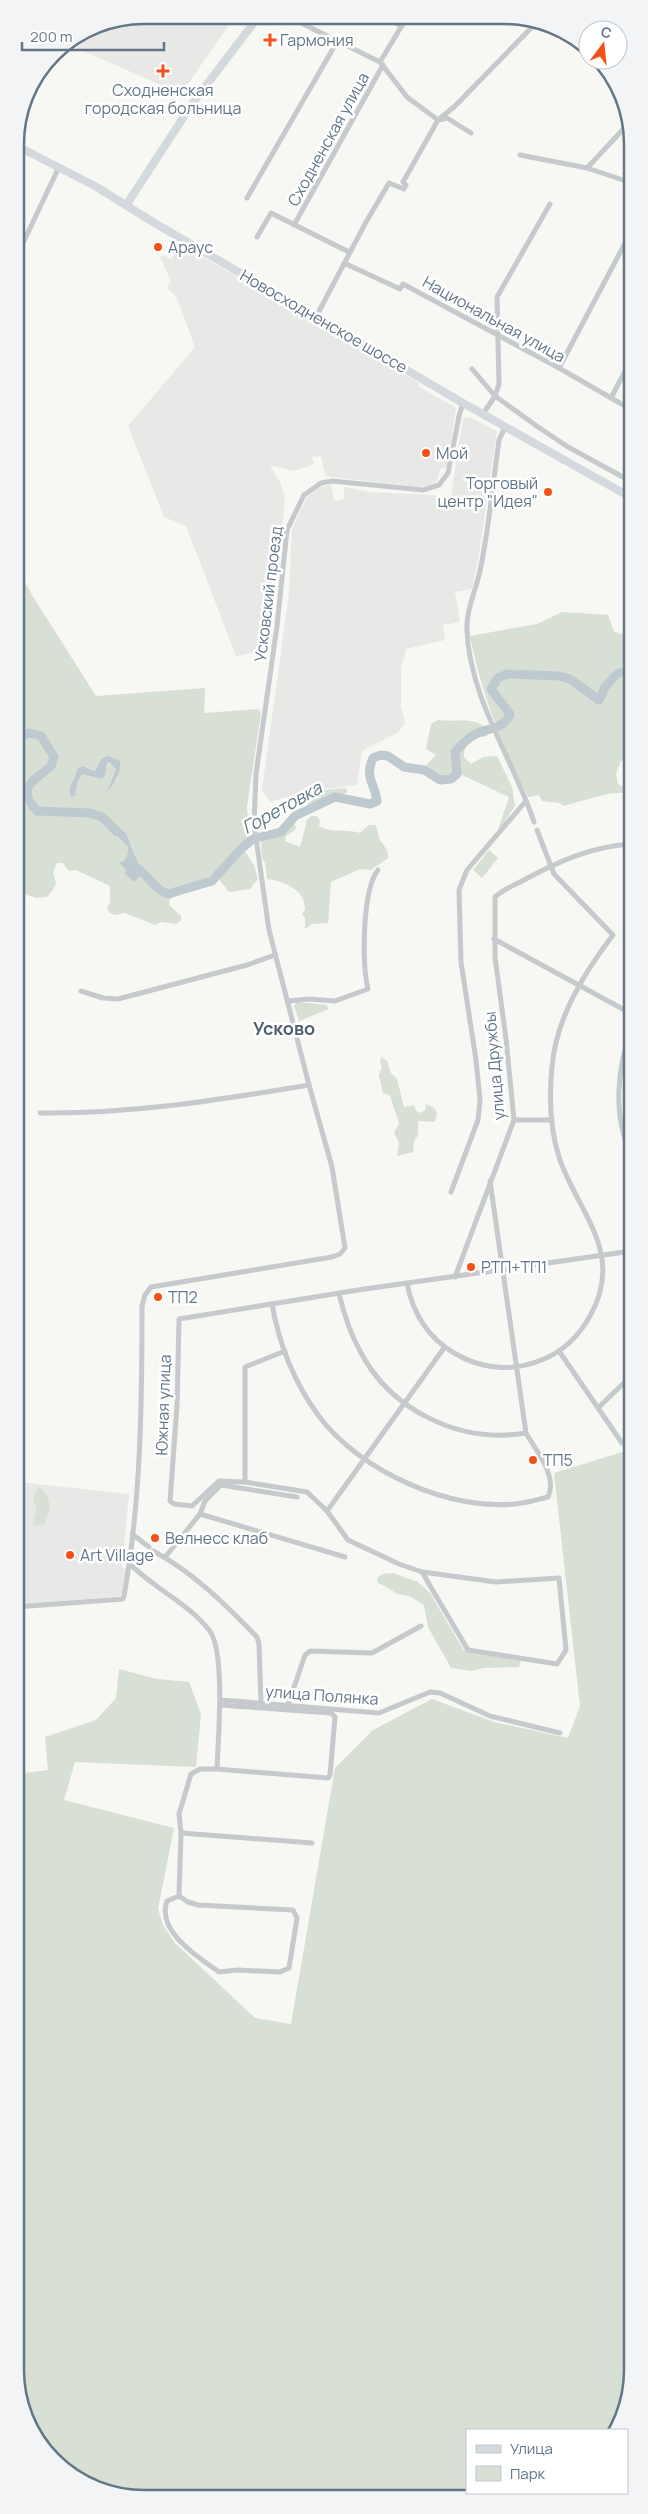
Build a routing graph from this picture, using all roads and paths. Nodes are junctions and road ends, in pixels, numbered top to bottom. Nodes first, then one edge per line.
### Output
1 (253, 24) edge
2 (304, 24) edge
3 (398, 24) edge
4 (402, 26) joint
5 (532, 27) edge
6 (338, 40) junction
7 (382, 63) junction
8 (438, 120) junction
9 (623, 129) edge
10 (470, 133) dead end
11 (24, 150) edge
12 (520, 155) dead end
13 (59, 167) junction
14 (586, 168) junction
15 (624, 180) edge
16 (246, 198) dead end
17 (127, 204) junction
18 (550, 204) dead end
19 (294, 225) junction
20 (257, 237) dead end
21 (24, 241) edge
22 (624, 245) edge
23 (349, 252) junction
24 (344, 263) junction
25 (316, 317) junction
26 (498, 334) junction
27 (560, 368) junction
28 (472, 369) dead end
29 (624, 373) edge
30 (495, 396) junction
31 (611, 398) junction
32 (463, 403) junction
33 (624, 405) edge
34 (483, 414) junction
35 (505, 427) junction
36 (624, 476) edge
37 (623, 493) edge
38 (526, 801) junction
39 (534, 822) dead end
40 (537, 830) dead end
41 (624, 845) edge
42 (549, 866) junction
43 (378, 870) dead end
44 (494, 938) junction
45 (274, 955) junction
46 (580, 984) junction
47 (81, 991) dead end
48 (289, 1001) junction
49 (624, 1009) edge
50 (624, 1049) edge
51 (309, 1085) junction
52 (40, 1113) dead end
53 (514, 1120) junction
54 (552, 1120) junction
55 (624, 1136) edge
56 (490, 1181) junction
57 (451, 1192) dead end
58 (624, 1252) edge
59 (602, 1255) junction
60 (503, 1270) junction
61 (455, 1277) junction
62 (407, 1284) junction
63 (339, 1294) junction
64 (272, 1304) junction
65 (444, 1348) junction
66 (285, 1351) junction
67 (559, 1351) junction
68 (516, 1367) junction
69 (624, 1383) edge
70 (404, 1403) junction
71 (598, 1408) junction
72 (526, 1434) junction
73 (622, 1443) dead end
74 (366, 1459) junction
75 (245, 1482) junction
76 (297, 1497) dead end
77 (327, 1511) junction
78 (200, 1514) junction
79 (132, 1534) junction
80 (166, 1556) junction
81 (345, 1557) dead end
82 (130, 1563) junction
83 (422, 1572) junction
84 (24, 1607) edge
85 (421, 1626) dead end
86 (220, 1703) junction
87 (261, 1704) junction
88 (288, 1706) junction
89 (560, 1733) dead end
90 (216, 1770) junction
91 (181, 1833) junction
92 (312, 1843) dead end
93 (179, 1896) junction

1 - 17 main road
2 - 6 street
3 - 4 street
4 - 7 street, Сходненская улица
5 - 8 street
6 - 7 street
6 - 16 street
7 - 8 street
7 - 19 street, Сходненская улица
8 - 10 street
8 - 23 street
9 - 14 street
11 - 13 main road, Новосходненское шоссе
12 - 14 street
13 - 17 main road, Новосходненское шоссе
13 - 21 street
14 - 15 street
17 - 25 main road, Новосходненское шоссе
18 - 26 street
19 - 20 street
19 - 23 street
22 - 27 street
23 - 24 street
24 - 25 street
24 - 26 street, Национальная улица
25 - 32 main road, Новосходненское шоссе
26 - 27 street, Национальная улица
26 - 30 street
27 - 31 street, Национальная улица
28 - 30 street
29 - 31 street
30 - 34 street
30 - 36 street
31 - 33 street, Национальная улица
32 - 34 main road, Новосходненское шоссе
32 - 45 street, Усковский проезд
34 - 35 main road, Новосходненское шоссе
35 - 37 main road, Новосходненское шоссе
35 - 38 street
38 - 39 street
38 - 57 street
40 - 42 street
41 - 42 street, улица Дружбы
42 - 44 street, улица Дружбы
42 - 46 street
43 - 48 street
44 - 46 street
44 - 53 street, улица Дружбы
45 - 47 street
45 - 48 street, Усковский проезд
46 - 49 street
46 - 54 street
48 - 51 street, Усковский проезд
50 - 55 street
51 - 52 street
51 - 79 street, Усковский проезд
53 - 54 street
53 - 56 street, улица Дружбы
54 - 59 street
56 - 60 street
56 - 61 street, улица Дружбы
58 - 59 street
59 - 60 street
59 - 67 street
60 - 61 street
60 - 68 street
61 - 62 street
62 - 63 street
62 - 65 street
63 - 64 street
63 - 70 street
64 - 66 street
64 - 75 street, Южная улица
65 - 68 street
65 - 70 street
66 - 74 street
66 - 75 street
67 - 68 street
67 - 71 street
68 - 72 street
69 - 71 street
70 - 72 street
70 - 74 street
71 - 73 street
72 - 74 street
74 - 77 street
75 - 77 street, Южная улица
76 - 78 street
77 - 83 street, Южная улица
78 - 80 street
78 - 81 street
79 - 80 street
79 - 82 street
80 - 87 street
82 - 84 street
82 - 86 street
83 - 83 street, Южная улица
85 - 88 street
86 - 87 street, улица Полянка
86 - 90 street
86 - 90 street
87 - 88 street, улица Полянка
88 - 89 street, улица Полянка
90 - 91 street
91 - 92 street
91 - 93 street
93 - 93 street

